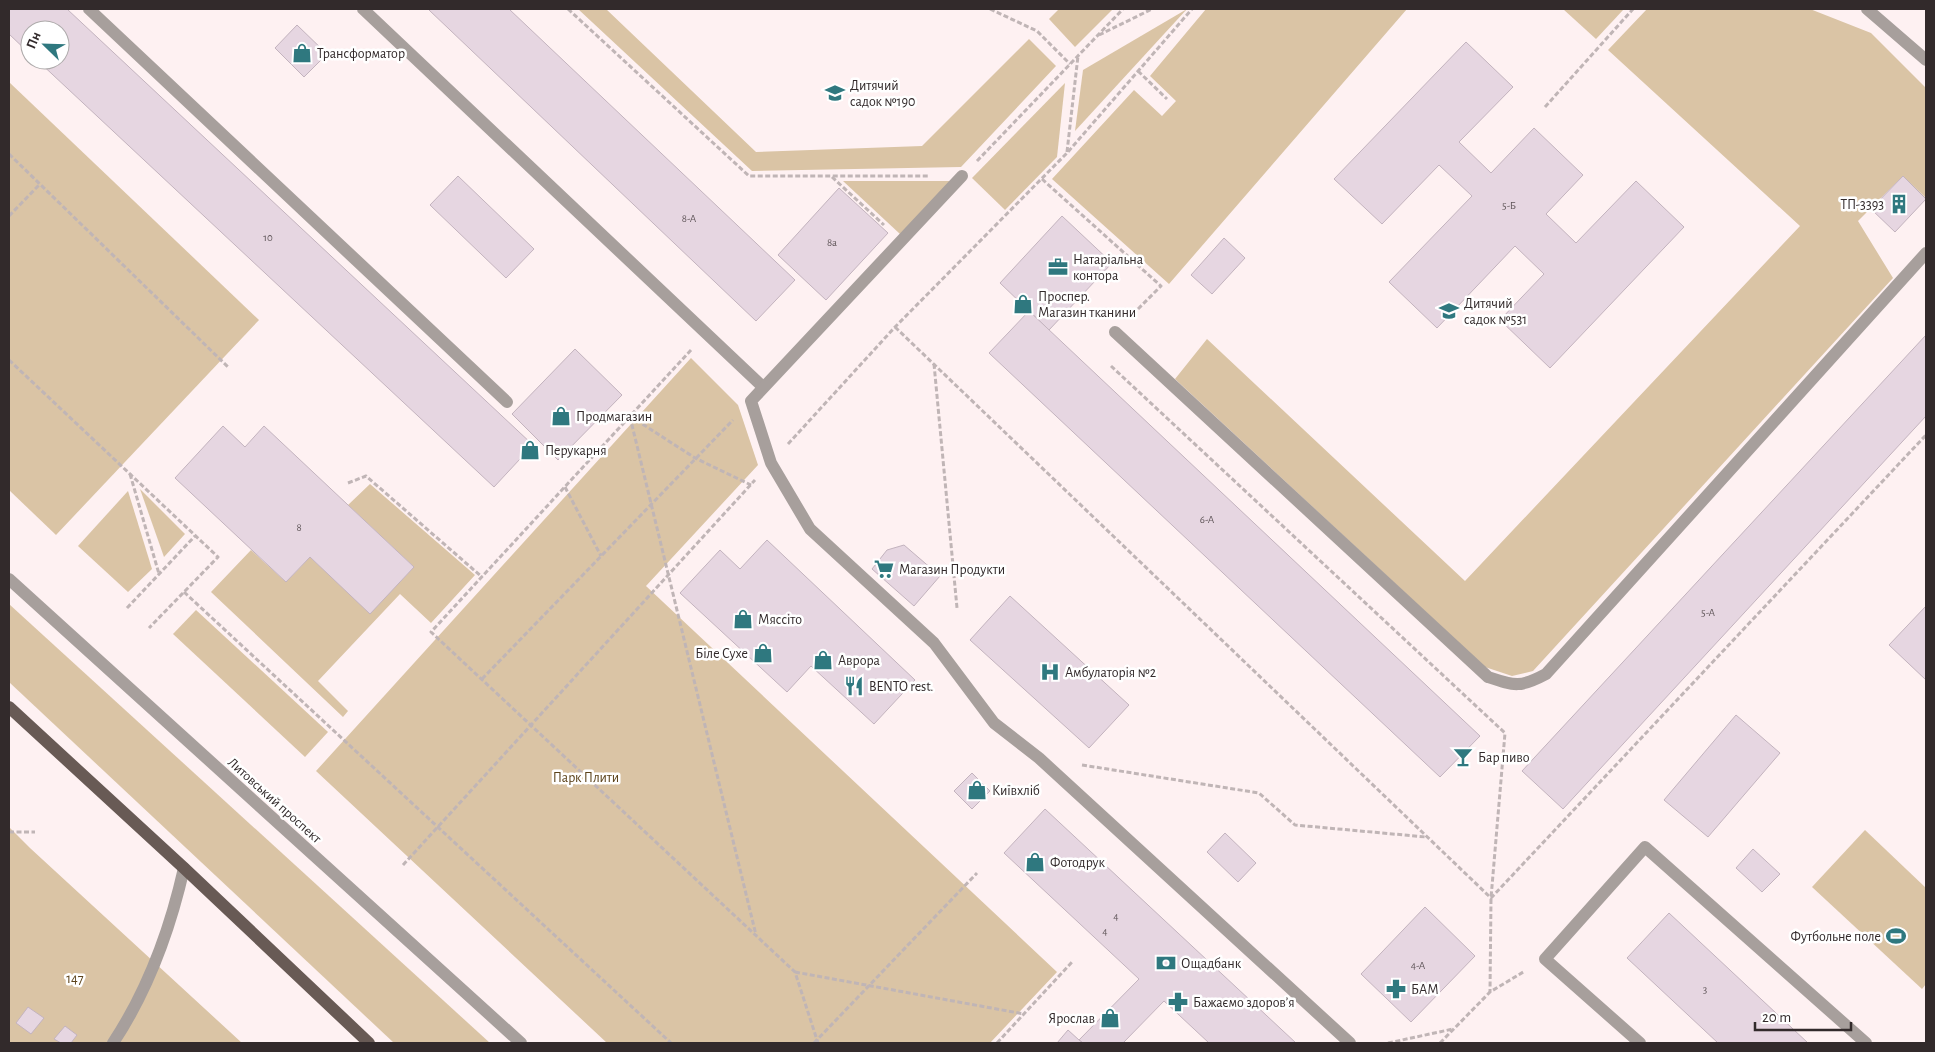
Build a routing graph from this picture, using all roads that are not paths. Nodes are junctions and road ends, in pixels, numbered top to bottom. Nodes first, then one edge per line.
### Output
1 (89, 9) edge
2 (363, 9) edge
3 (1867, 9) edge
4 (1926, 60) edge
5 (962, 176) road end
6 (1926, 253) edge
7 (1115, 332) road end
8 (763, 387) junction
9 (507, 402) dead end
10 (9, 579) edge
11 (9, 707) edge
12 (184, 868) junction
13 (113, 1043) edge
14 (369, 1043) edge
15 (521, 1043) edge
16 (1350, 1043) edge
17 (1640, 1043) edge
18 (1866, 1043) edge

1 - 9 street
2 - 8 street
3 - 4 street
5 - 8 street
6 - 7 street
8 - 16 street
10 - 15 street, Литовський проспект
11 - 12 main road
12 - 13 street
12 - 14 main road
17 - 18 street

